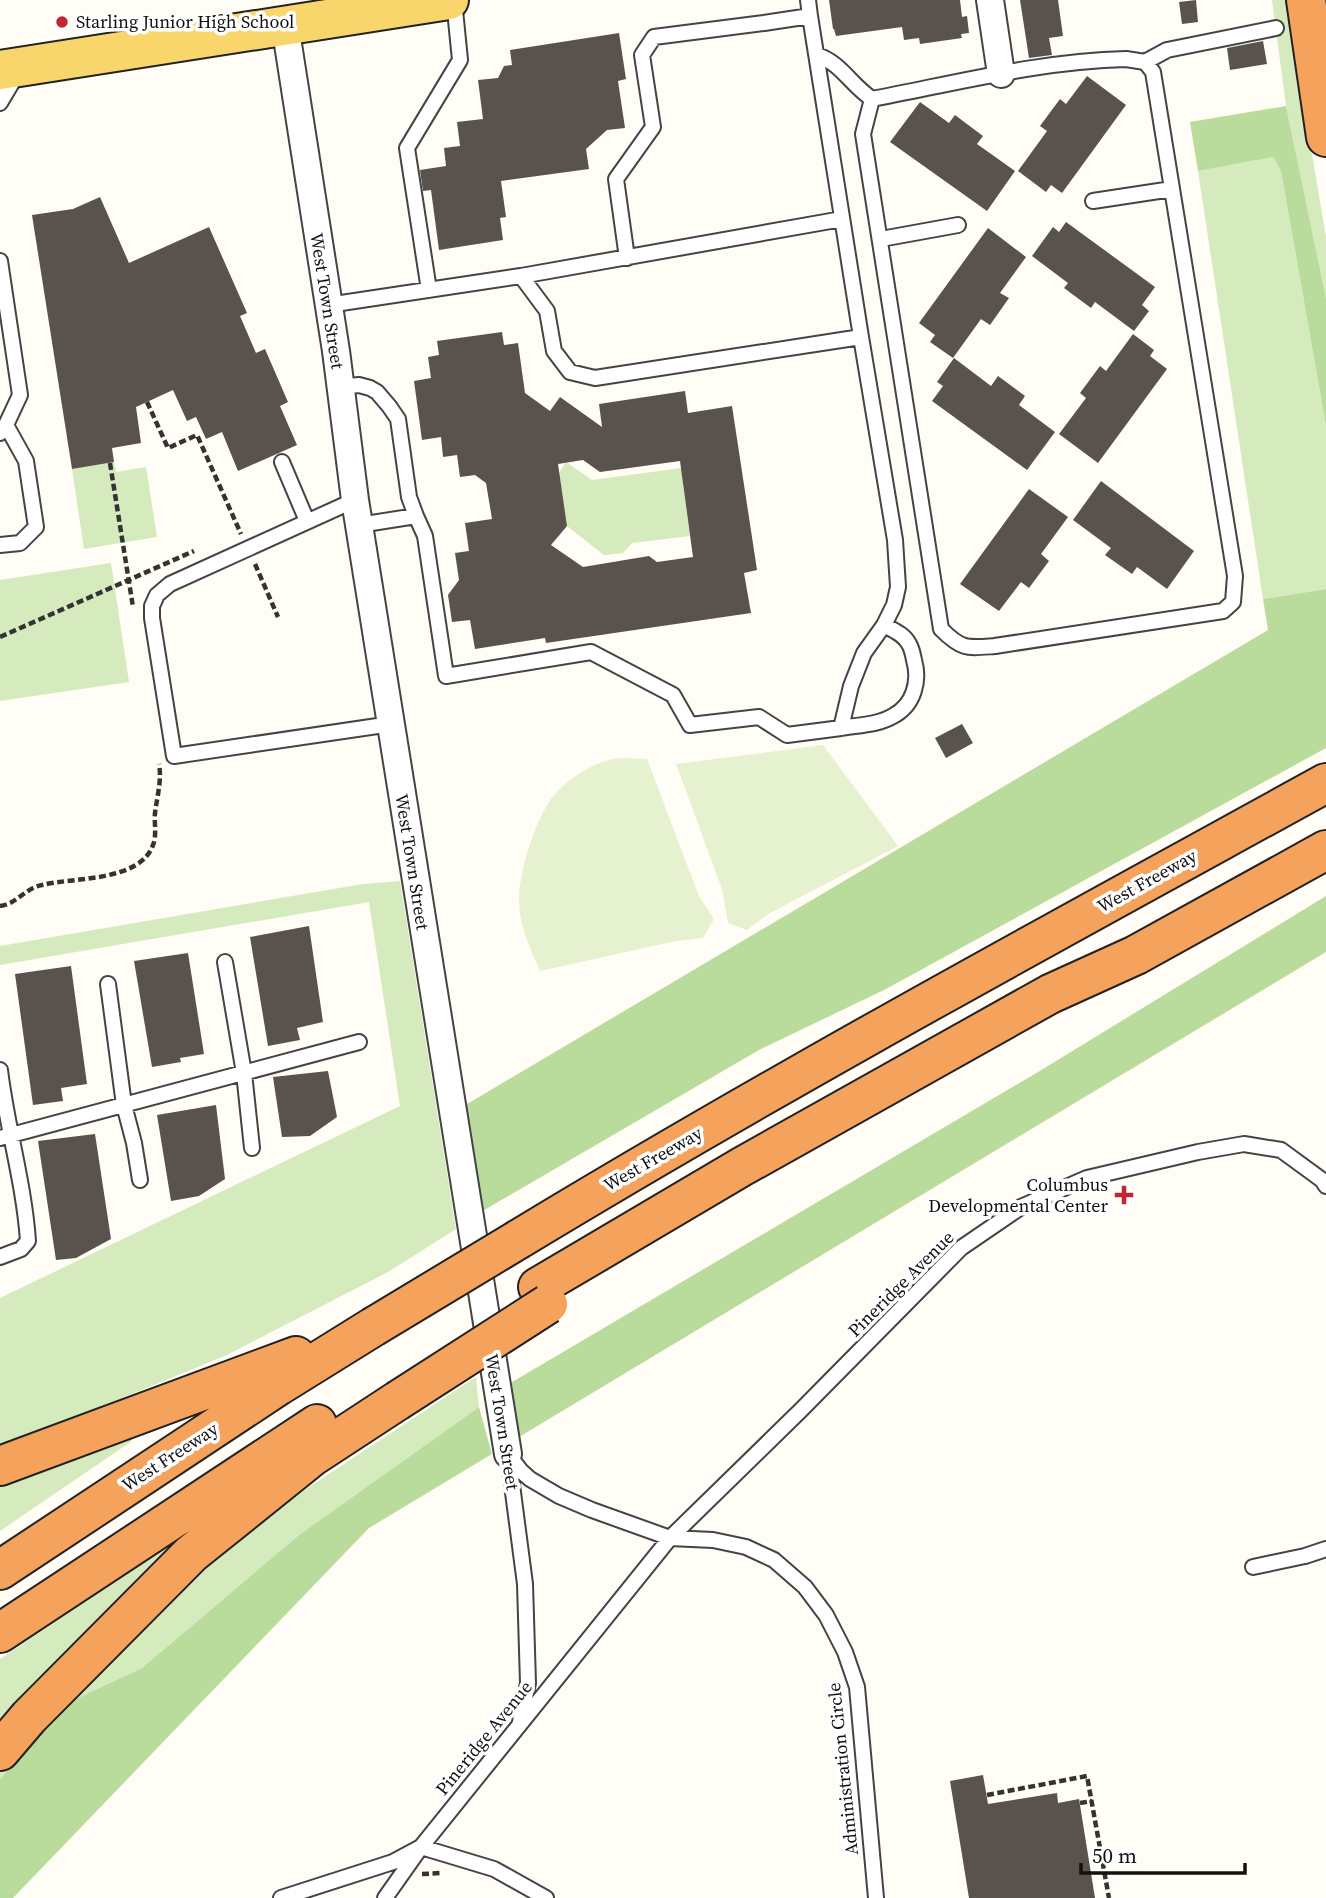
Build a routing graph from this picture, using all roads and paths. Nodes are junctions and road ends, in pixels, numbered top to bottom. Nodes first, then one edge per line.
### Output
1 (449, 0) edge
2 (454, 0) edge
3 (808, 0) edge
4 (990, 0) edge
5 (1306, 0) edge
6 (283, 12) edge
7 (810, 16) junction
8 (1276, 28) dead end
9 (817, 54) junction
10 (1145, 62) junction
11 (11, 68) edge
12 (1001, 74) junction
13 (872, 99) junction
14 (0, 103) edge
15 (1326, 137) edge
16 (1172, 188) junction
17 (1093, 201) dead end
18 (842, 219) junction
19 (958, 225) dead end
20 (881, 239) junction
21 (627, 258) junction
22 (0, 261) edge
23 (521, 276) junction
24 (429, 290) junction
25 (328, 305) junction
26 (861, 337) junction
27 (340, 387) junction
28 (147, 402) dead end
29 (3, 429) edge
30 (282, 462) dead end
31 (110, 463) dead end
32 (357, 512) junction
33 (416, 516) junction
34 (307, 521) junction
35 (240, 531) junction
36 (228, 536) dead end
37 (0, 545) edge
38 (203, 547) dead end
39 (248, 549) junction
40 (129, 580) junction
41 (278, 617) dead end
42 (135, 619) dead end
43 (884, 625) junction
44 (0, 638) edge
45 (391, 724) junction
46 (841, 728) junction
47 (159, 761) dead end
48 (1326, 783) edge
49 (1326, 850) edge
50 (0, 906) edge
51 (225, 962) dead end
52 (108, 984) dead end
53 (359, 1042) dead end
54 (0, 1070) edge
55 (244, 1073) junction
56 (124, 1105) junction
57 (5, 1137) edge
58 (252, 1148) dead end
59 (140, 1180) dead end
60 (1326, 1186) edge
61 (0, 1256) edge
62 (373, 1327) junction
63 (390, 1390) junction
64 (508, 1454) junction
65 (0, 1466) edge
66 (670, 1538) junction
67 (1326, 1549) edge
68 (1253, 1566) dead end
69 (0, 1570) edge
70 (0, 1633) edge
71 (520, 1724) junction
72 (0, 1751) edge
73 (987, 1795) dead end
74 (1092, 1801) junction
75 (1080, 1803) dead end
76 (421, 1847) junction
77 (281, 1898) edge
78 (385, 1898) edge
79 (546, 1898) edge
80 (876, 1898) edge
81 (1109, 1898) edge

1 - 6 main road
2 - 24 lane
3 - 7 lane
4 - 12 street
5 - 15 highway
6 - 11 main road
6 - 25 street, West Town Street
7 - 9 lane
7 - 21 lane
8 - 10 lane
9 - 13 lane
9 - 18 lane
10 - 12 lane
10 - 16 lane
11 - 14 lane
12 - 13 lane
13 - 20 lane
16 - 17 lane
16 - 20 lane
18 - 21 lane
18 - 26 lane
19 - 20 lane
21 - 23 lane
22 - 29 lane
23 - 24 lane
23 - 26 lane
24 - 25 lane
25 - 27 street, West Town Street
26 - 43 lane
27 - 32 street, West Town Street
27 - 33 lane
28 - 35 path
29 - 37 lane
30 - 34 lane
31 - 40 path
32 - 33 lane
32 - 34 lane
32 - 45 street, West Town Street
33 - 46 lane
34 - 39 lane
35 - 36 path
35 - 39 path
38 - 40 path
39 - 41 path
39 - 45 lane
40 - 42 path
40 - 44 path
43 - 46 lane
43 - 46 lane
45 - 64 street, West Town Street
47 - 50 path
48 - 62 highway, West Freeway, bridge
49 - 63 highway
51 - 55 lane
52 - 56 lane
53 - 55 lane
54 - 57 lane
55 - 56 lane
55 - 58 lane
56 - 57 lane
56 - 59 lane
57 - 61 lane
60 - 66 lane, Pineridge Avenue
62 - 65 highway
62 - 69 highway, West Freeway
63 - 70 highway
63 - 72 highway
64 - 66 lane
64 - 71 lane, West Town Street
66 - 71 lane, Pineridge Avenue
66 - 80 lane, Administration Circle
67 - 68 lane
71 - 76 lane, Pineridge Avenue
73 - 74 path
74 - 75 path
74 - 81 path
76 - 77 lane, Pineridge Avenue
76 - 78 lane
76 - 79 lane

